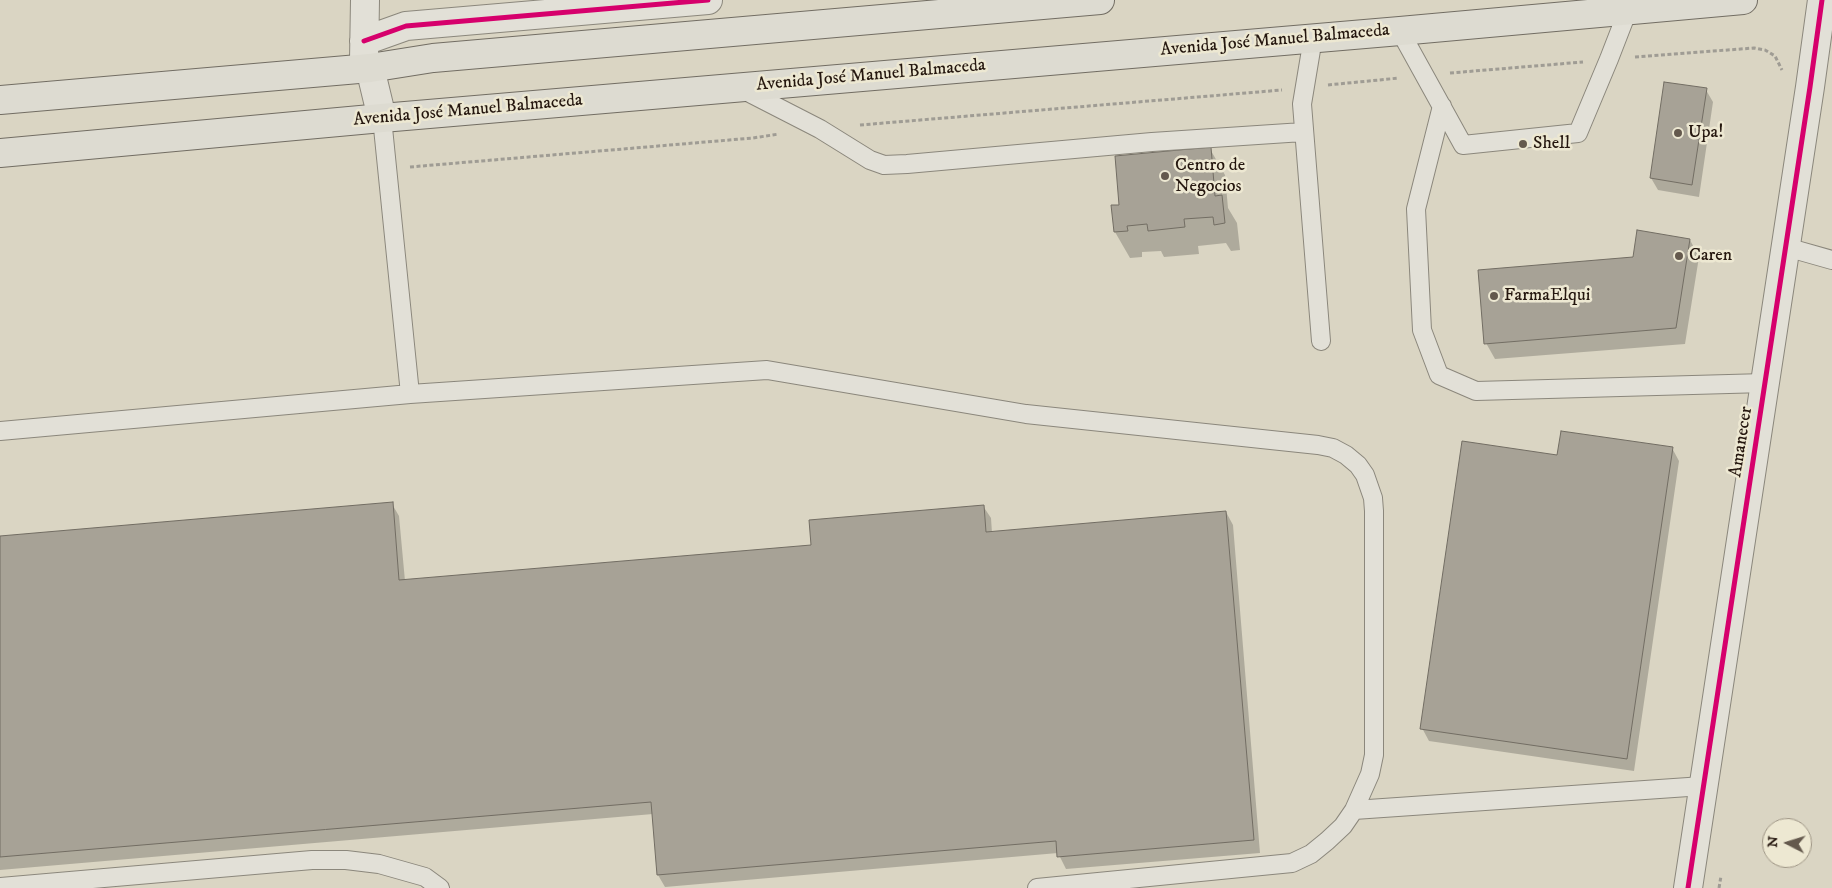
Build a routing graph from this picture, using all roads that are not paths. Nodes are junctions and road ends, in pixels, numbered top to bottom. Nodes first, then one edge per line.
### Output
1 (365, 0) edge
2 (708, 0) edge
3 (1100, 0) edge
4 (1743, 0) edge
5 (1822, 0) edge
6 (1628, 10) junction
7 (1400, 31) junction
8 (1313, 38) junction
9 (364, 41) junction
10 (370, 68) junction
11 (738, 87) junction
12 (0, 100) edge
13 (1442, 106) junction
14 (382, 118) junction
15 (1303, 132) junction
16 (0, 153) edge
17 (1786, 247) junction
18 (1832, 260) edge
19 (1321, 341) dead end
20 (1765, 383) junction
21 (410, 394) junction
22 (0, 431) edge
23 (1703, 786) junction
24 (1354, 810) junction
25 (0, 887) edge
26 (440, 888) edge
27 (1037, 888) edge
28 (1688, 888) edge

1 - 9 street
2 - 9 street
3 - 10 main road
4 - 6 main road, Avenida José Manuel Balmaceda
5 - 17 street, Amanecer
6 - 7 main road, Avenida José Manuel Balmaceda
6 - 13 lane
7 - 8 main road, Avenida José Manuel Balmaceda
7 - 13 lane
8 - 11 main road, Avenida José Manuel Balmaceda
8 - 15 lane
9 - 10 street
10 - 12 main road
10 - 14 street
11 - 14 main road, Avenida José Manuel Balmaceda
11 - 15 lane
13 - 20 lane
14 - 16 main road, Avenida José Manuel Balmaceda
14 - 21 lane
15 - 19 lane
17 - 18 lane
17 - 20 street, Amanecer
20 - 23 street, Amanecer
21 - 22 lane
21 - 24 lane
23 - 24 lane
23 - 28 street, Amanecer
24 - 27 lane
25 - 26 lane

